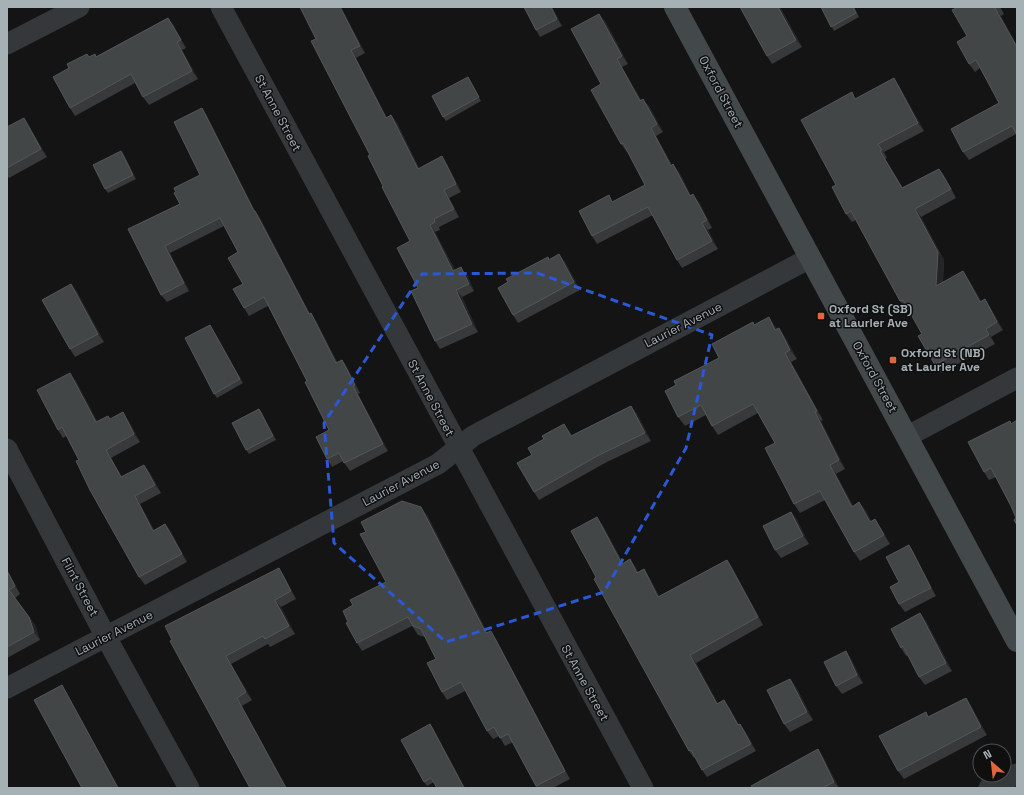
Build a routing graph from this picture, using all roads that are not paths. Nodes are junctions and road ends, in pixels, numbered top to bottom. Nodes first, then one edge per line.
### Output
1 (79, 7) edge
2 (221, 7) edge
3 (676, 7) edge
4 (7, 44) edge
5 (810, 258) junction
6 (1017, 378) edge
7 (908, 436) junction
8 (458, 448) junction
9 (7, 449) edge
10 (106, 637) junction
11 (1017, 641) edge
12 (7, 688) edge
13 (1017, 774) edge
14 (189, 788) edge
15 (643, 788) edge
16 (989, 788) edge

1 - 4 street
2 - 8 street, St Anne Street
3 - 5 main road, Oxford Street
5 - 7 main road, Oxford Street
5 - 8 street, Laurier Avenue
6 - 7 street
7 - 11 main road, Oxford Street
8 - 10 street, Laurier Avenue
8 - 15 street, St Anne Street
9 - 10 street, Flint Street
10 - 12 street, Laurier Avenue
10 - 14 street, Flint Street
13 - 16 street

